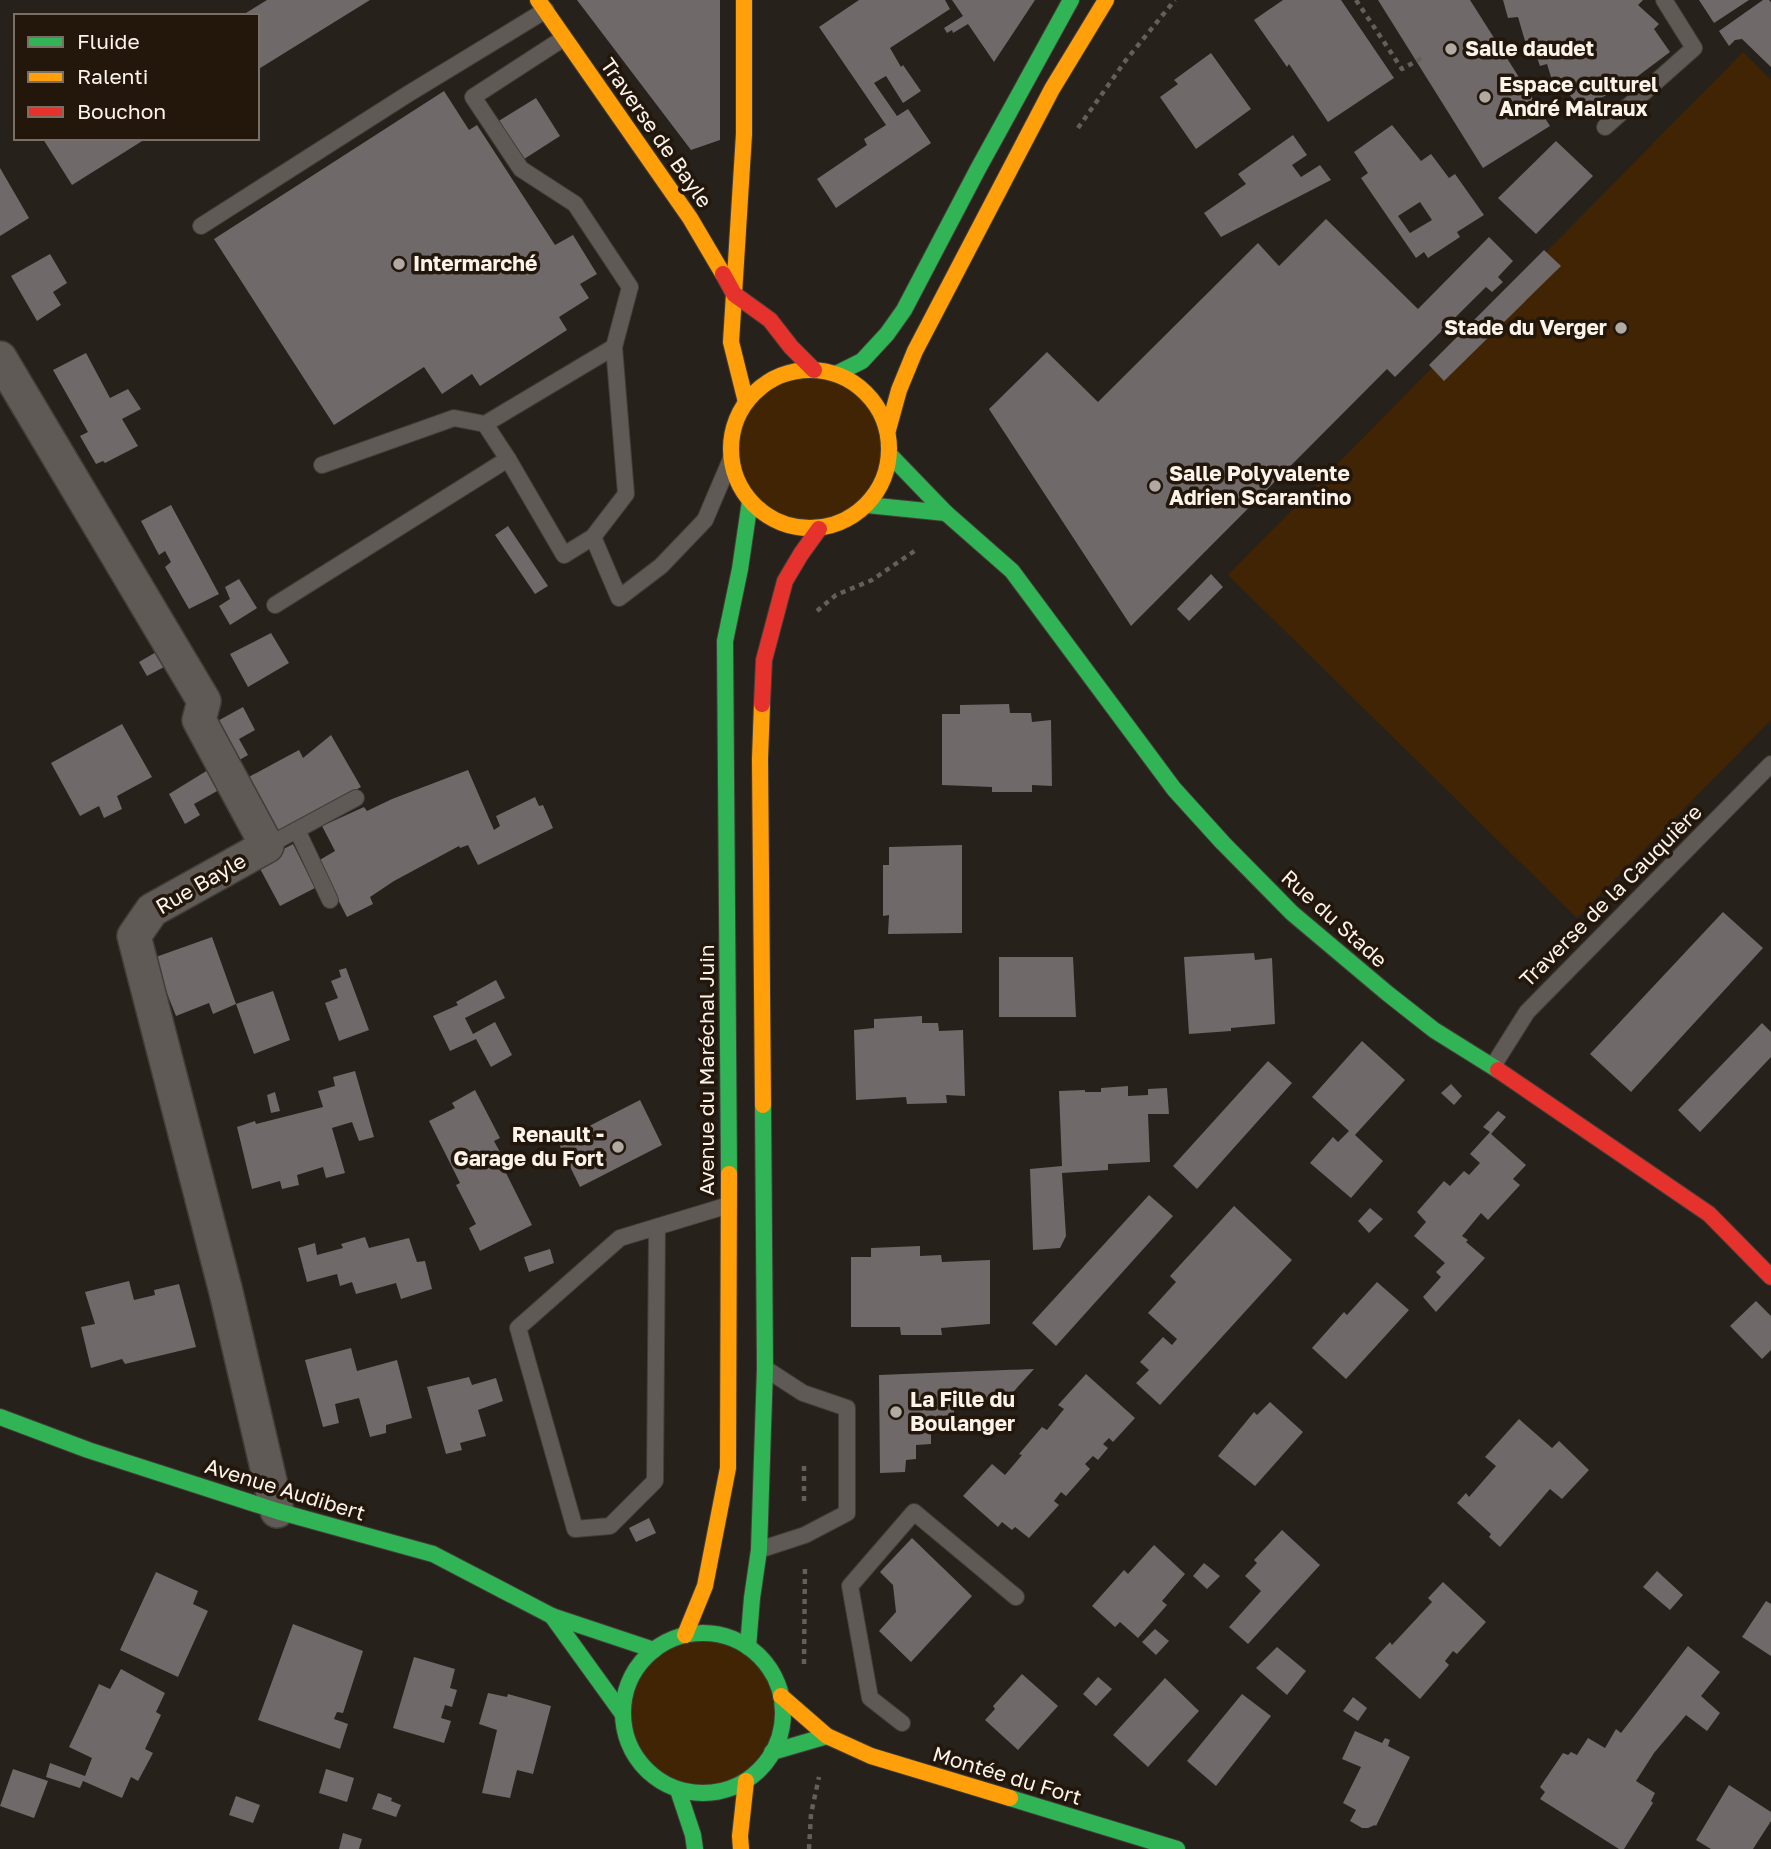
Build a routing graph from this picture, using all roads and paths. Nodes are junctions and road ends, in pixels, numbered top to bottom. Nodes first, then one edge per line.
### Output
1 (744, 0) edge
2 (1070, 0) edge
3 (1106, 0) edge
4 (1175, 0) edge
5 (1356, 0) edge
6 (1664, 0) edge
7 (542, 5) edge
8 (564, 38) junction
9 (1422, 58) dead end
10 (1605, 127) dead end
11 (1077, 130) dead end
12 (201, 226) dead end
13 (734, 294) junction
14 (614, 347) junction
15 (0, 358) edge
16 (814, 370) junction
17 (836, 374) junction
18 (746, 402) junction
19 (485, 424) junction
20 (888, 430) junction
21 (890, 455) junction
22 (508, 459) junction
23 (731, 459) junction
24 (322, 465) dead end
25 (750, 501) junction
26 (867, 505) junction
27 (946, 513) junction
28 (819, 528) junction
29 (593, 537) junction
30 (926, 543) dead end
31 (275, 606) dead end
32 (815, 613) dead end
33 (1771, 764) edge
34 (356, 798) dead end
35 (297, 830) junction
36 (267, 846) junction
37 (330, 900) dead end
38 (1493, 1066) junction
39 (729, 1205) junction
40 (657, 1227) junction
41 (1771, 1277) edge
42 (765, 1368) junction
43 (0, 1417) edge
44 (804, 1458) dead end
45 (276, 1511) junction
46 (805, 1535) junction
47 (759, 1550) junction
48 (1016, 1597) dead end
49 (552, 1616) junction
50 (685, 1635) junction
51 (748, 1647) junction
52 (654, 1650) junction
53 (804, 1669) dead end
54 (781, 1696) junction
55 (622, 1713) junction
56 (902, 1723) dead end
57 (827, 1736) junction
58 (772, 1752) junction
59 (820, 1775) dead end
60 (746, 1781) junction
61 (678, 1790) junction
62 (695, 1849) edge
63 (741, 1849) edge
64 (809, 1849) edge
65 (1177, 1849) edge

1 - 13 main road
2 - 17 main road
3 - 20 main road
4 - 11 path
5 - 9 path
6 - 10 lane
7 - 8 main road, Traverse de Bayle
7 - 12 lane
8 - 13 main road, Traverse de Bayle
8 - 14 lane
13 - 16 main road, Traverse de Bayle
13 - 18 main road
14 - 19 lane
14 - 29 lane
15 - 36 street, Rue Bayle
16 - 17 main road
16 - 18 main road
17 - 20 main road
18 - 23 main road
19 - 22 lane
19 - 24 lane
20 - 21 main road
21 - 26 main road
21 - 27 main road, Rue du Stade
22 - 29 lane
22 - 31 lane
23 - 25 main road
23 - 29 lane
25 - 28 main road
25 - 39 main road, Avenue du Maréchal Juin
26 - 27 main road
26 - 28 main road
27 - 38 main road, Rue du Stade
28 - 42 main road
30 - 32 path
33 - 38 lane, Traverse de la Cauquière
34 - 35 lane
35 - 36 lane
35 - 37 lane
36 - 45 street, Rue Bayle
38 - 41 main road, Rue du Stade
39 - 40 lane
39 - 50 main road, Avenue du Maréchal Juin
40 - 40 lane
42 - 46 lane
42 - 47 main road
43 - 45 main road, Avenue Audibert
44 - 46 path
45 - 49 main road, Avenue Audibert
46 - 47 lane
46 - 53 path
47 - 51 main road
48 - 56 lane
49 - 52 main road, Avenue Audibert
49 - 55 main road, Avenue Audibert
50 - 51 main road
50 - 52 main road
51 - 54 main road
52 - 55 main road
54 - 57 main road, Montée du Fort
54 - 58 main road
55 - 61 main road
57 - 58 main road
57 - 65 main road, Montée du Fort
58 - 60 main road
59 - 64 path
60 - 61 main road
60 - 63 main road
61 - 62 main road

